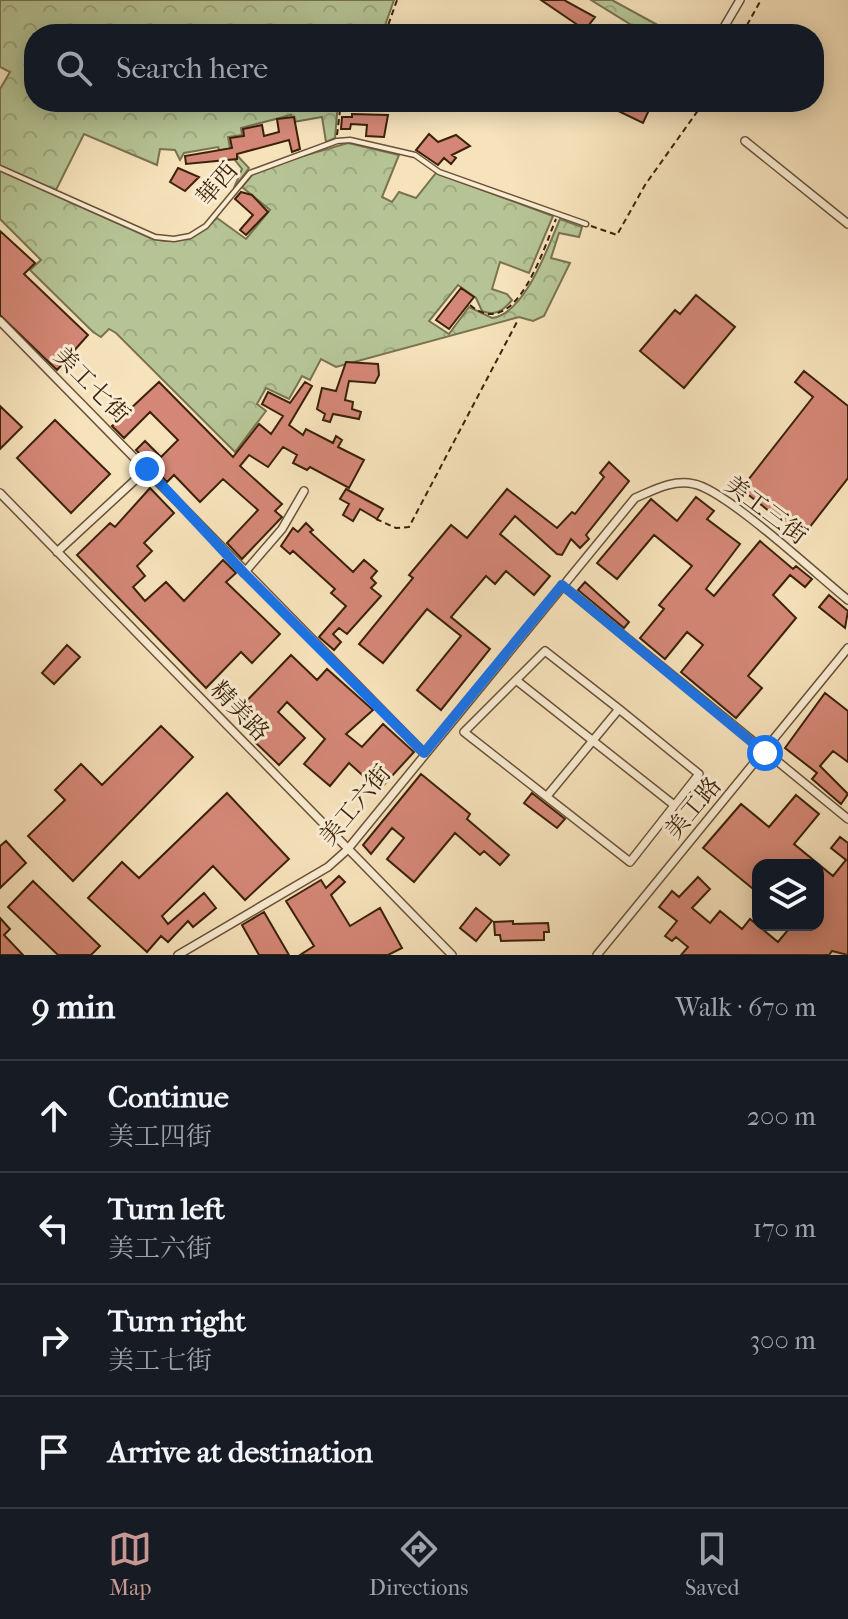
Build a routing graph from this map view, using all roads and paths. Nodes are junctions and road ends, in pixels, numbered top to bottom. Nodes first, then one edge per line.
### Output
1 (397, 0) edge
2 (740, 0) edge
3 (761, 0) edge
4 (389, 24) edge
5 (726, 24) edge
6 (748, 24) edge
7 (340, 112) edge
8 (697, 112) edge
9 (337, 141) junction
10 (745, 141) dead end
11 (0, 168) edge
12 (558, 214) junction
13 (586, 224) joint
14 (848, 224) edge
15 (470, 305) dead end
16 (518, 320) dead end
17 (0, 321) edge
18 (147, 469) junction
19 (696, 484) joint
20 (304, 491) dead end
21 (0, 493) edge
22 (376, 519) dead end
23 (57, 552) junction
24 (244, 573) junction
25 (562, 585) junction
26 (848, 600) edge
27 (848, 648) edge
28 (516, 680) junction
29 (619, 709) junction
30 (593, 741) junction
31 (424, 753) junction
32 (765, 753) junction
33 (547, 796) junction
34 (674, 805) junction
35 (848, 819) edge
36 (347, 850) junction
37 (178, 955) edge
38 (452, 955) edge
39 (597, 955) edge

1 - 4 path
2 - 5 street
3 - 6 path
7 - 9 path
8 - 13 path
9 - 11 lane, 華西
9 - 12 lane, 華西
10 - 14 street
12 - 13 lane, 華西
12 - 15 path
16 - 22 path
17 - 18 street, 美工七街
18 - 23 street
18 - 24 street, 美工七街
19 - 25 street, 美工六街
19 - 26 street, 美工三街
20 - 24 street
21 - 23 street, 精美路
23 - 36 street, 精美路
24 - 31 street, 美工七街
25 - 31 street, 美工六街
25 - 32 street
27 - 32 street, 美工路
28 - 29 street
28 - 30 street
28 - 33 street
29 - 30 street
29 - 34 street
30 - 33 street
30 - 34 street
31 - 36 street, 美工六街
32 - 35 street
32 - 39 street, 美工路
33 - 34 street
36 - 37 street, 美工六街
36 - 38 street, 精美路

